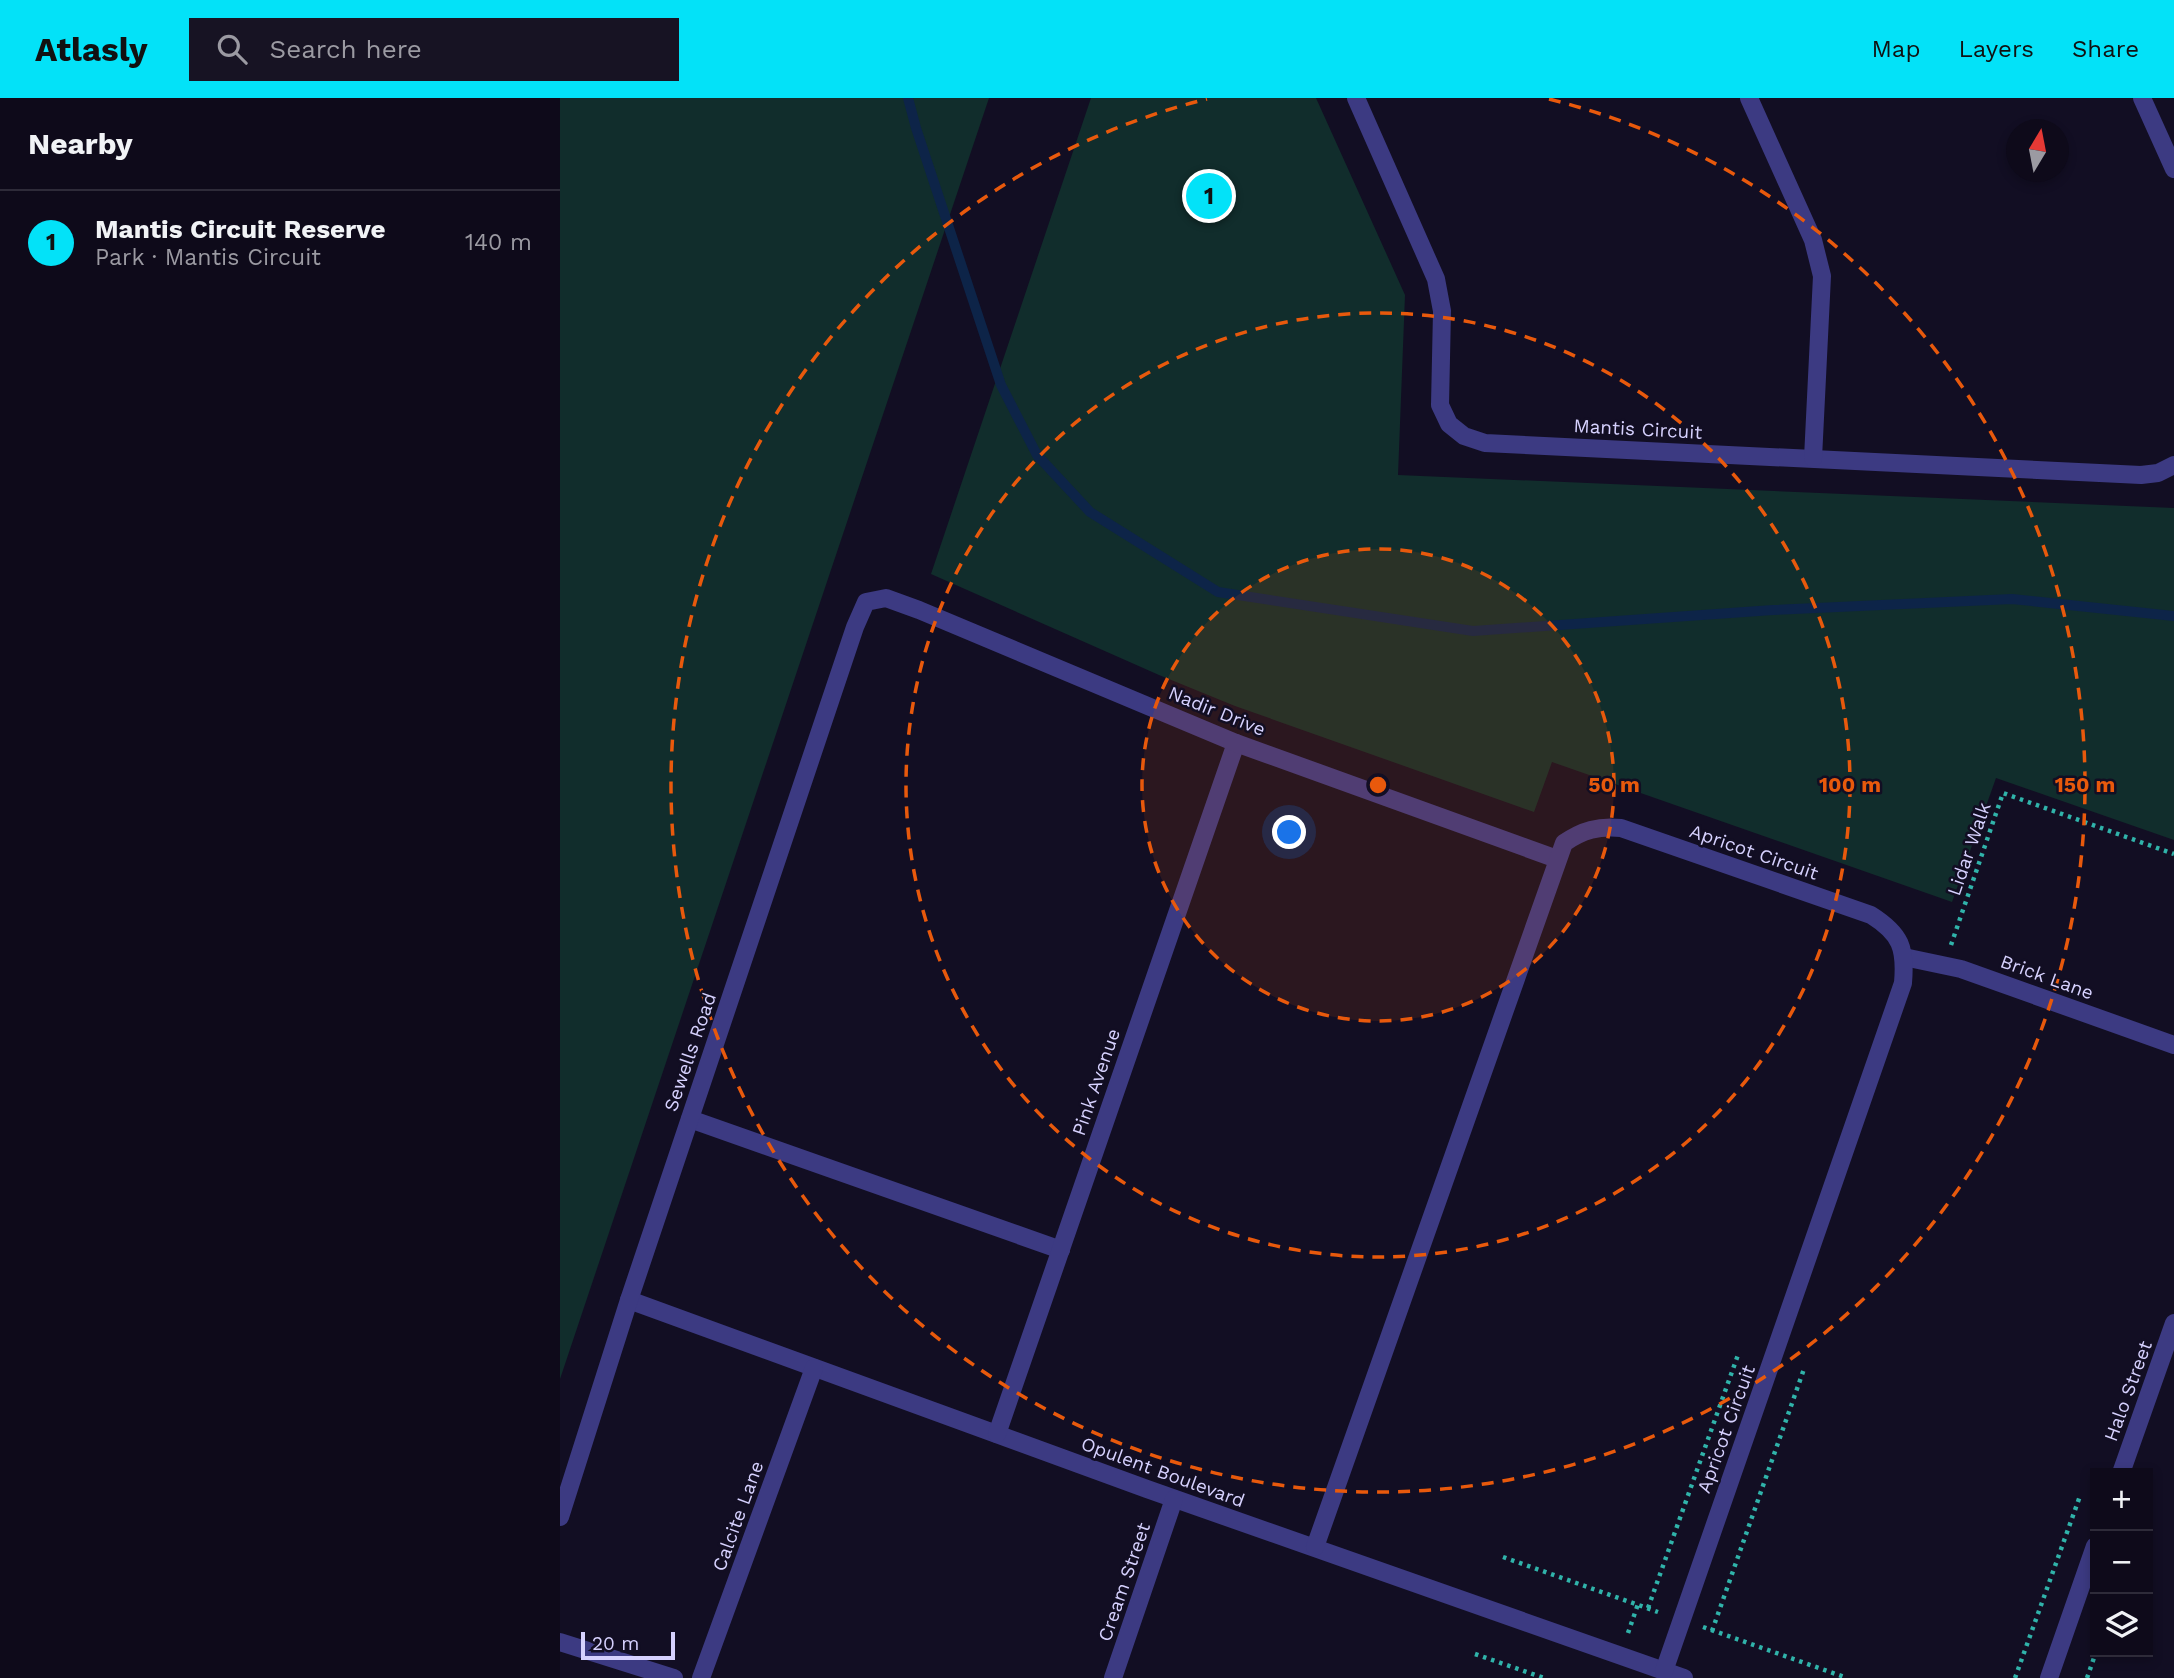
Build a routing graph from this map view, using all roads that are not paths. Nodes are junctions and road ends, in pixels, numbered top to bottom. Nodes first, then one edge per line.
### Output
1 (1356, 98) edge
2 (1749, 98) edge
3 (2142, 98) edge
4 (2174, 169) edge
5 (1813, 458) junction
6 (2174, 465) edge
7 (866, 602) joint
8 (1236, 743) junction
9 (1557, 859) junction
10 (1904, 957) junction
11 (2174, 1045) edge
12 (690, 1119) junction
13 (1061, 1250) junction
14 (629, 1300) junction
15 (2174, 1323) edge
16 (814, 1368) junction
17 (997, 1434) junction
18 (2123, 1468) edge
19 (1174, 1499) junction
20 (560, 1517) edge
21 (1315, 1548) junction
22 (2090, 1560) edge
23 (560, 1642) edge
24 (1664, 1671) junction
25 (674, 1678) edge
26 (701, 1678) edge
27 (1113, 1678) edge
28 (1684, 1678) edge
29 (2049, 1678) edge

1 - 5 street, Mantis Circuit
2 - 5 street
3 - 4 street
5 - 6 street, Mantis Circuit
7 - 8 street, Nadir Drive
7 - 12 street, Sewells Road
8 - 9 street, Nadir Drive
8 - 13 street, Pink Avenue
9 - 10 street, Apricot Circuit
9 - 21 street, Apricot Circuit
10 - 11 street, Brick Lane
10 - 24 street, Apricot Circuit
12 - 13 street
12 - 14 street, Sewells Road
13 - 17 street, Pink Avenue
14 - 16 street, Opulent Boulevard
14 - 20 street, Sewells Road
15 - 18 street, Halo Street
16 - 17 street, Opulent Boulevard
16 - 26 street, Calcite Lane
17 - 19 street, Opulent Boulevard
19 - 21 street, Opulent Boulevard
19 - 27 street, Cream Street
21 - 24 street, Opulent Boulevard
22 - 29 street
23 - 25 street
24 - 28 street, Opulent Boulevard

